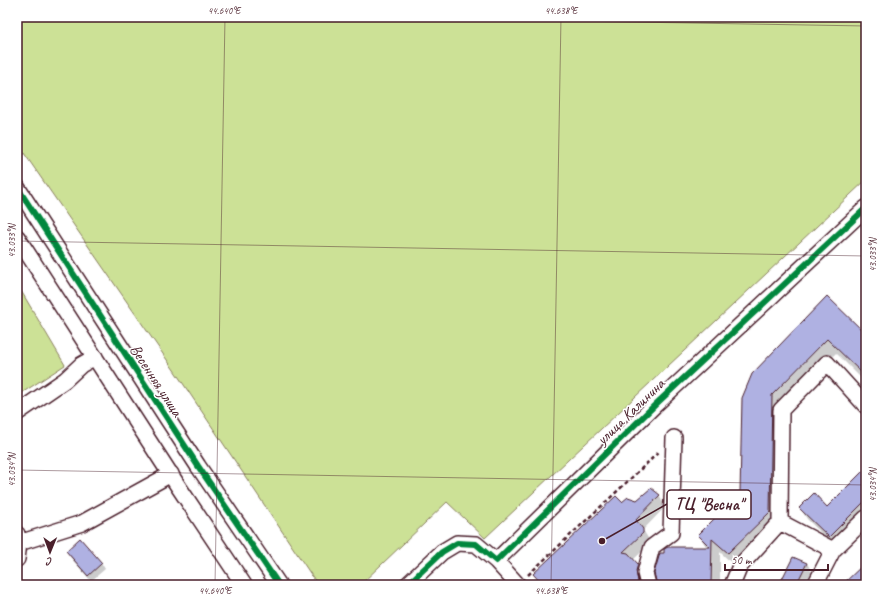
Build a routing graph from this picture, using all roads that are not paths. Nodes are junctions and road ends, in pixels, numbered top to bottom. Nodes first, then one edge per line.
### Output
1 (17, 187) edge
2 (866, 208) edge
3 (17, 237) edge
4 (95, 357) junction
5 (866, 406) edge
6 (17, 413) edge
7 (674, 438) road end
8 (171, 474) junction
9 (866, 518) edge
10 (780, 522) junction
11 (18, 538) edge
12 (833, 550) junction
13 (17, 559) edge
14 (496, 561) junction
15 (520, 582) edge
16 (244, 585) edge
17 (279, 585) edge
18 (407, 585) edge
19 (648, 585) edge
20 (734, 585) edge
21 (815, 585) edge

1 - 17 street, Весенняя улица
2 - 14 street, улица Калинина
3 - 4 street
4 - 6 street
4 - 8 street
5 - 10 street
7 - 19 street
8 - 11 street
8 - 16 street
9 - 12 street
10 - 12 street
10 - 20 street
11 - 13 street
12 - 21 street
14 - 15 street
14 - 18 street

